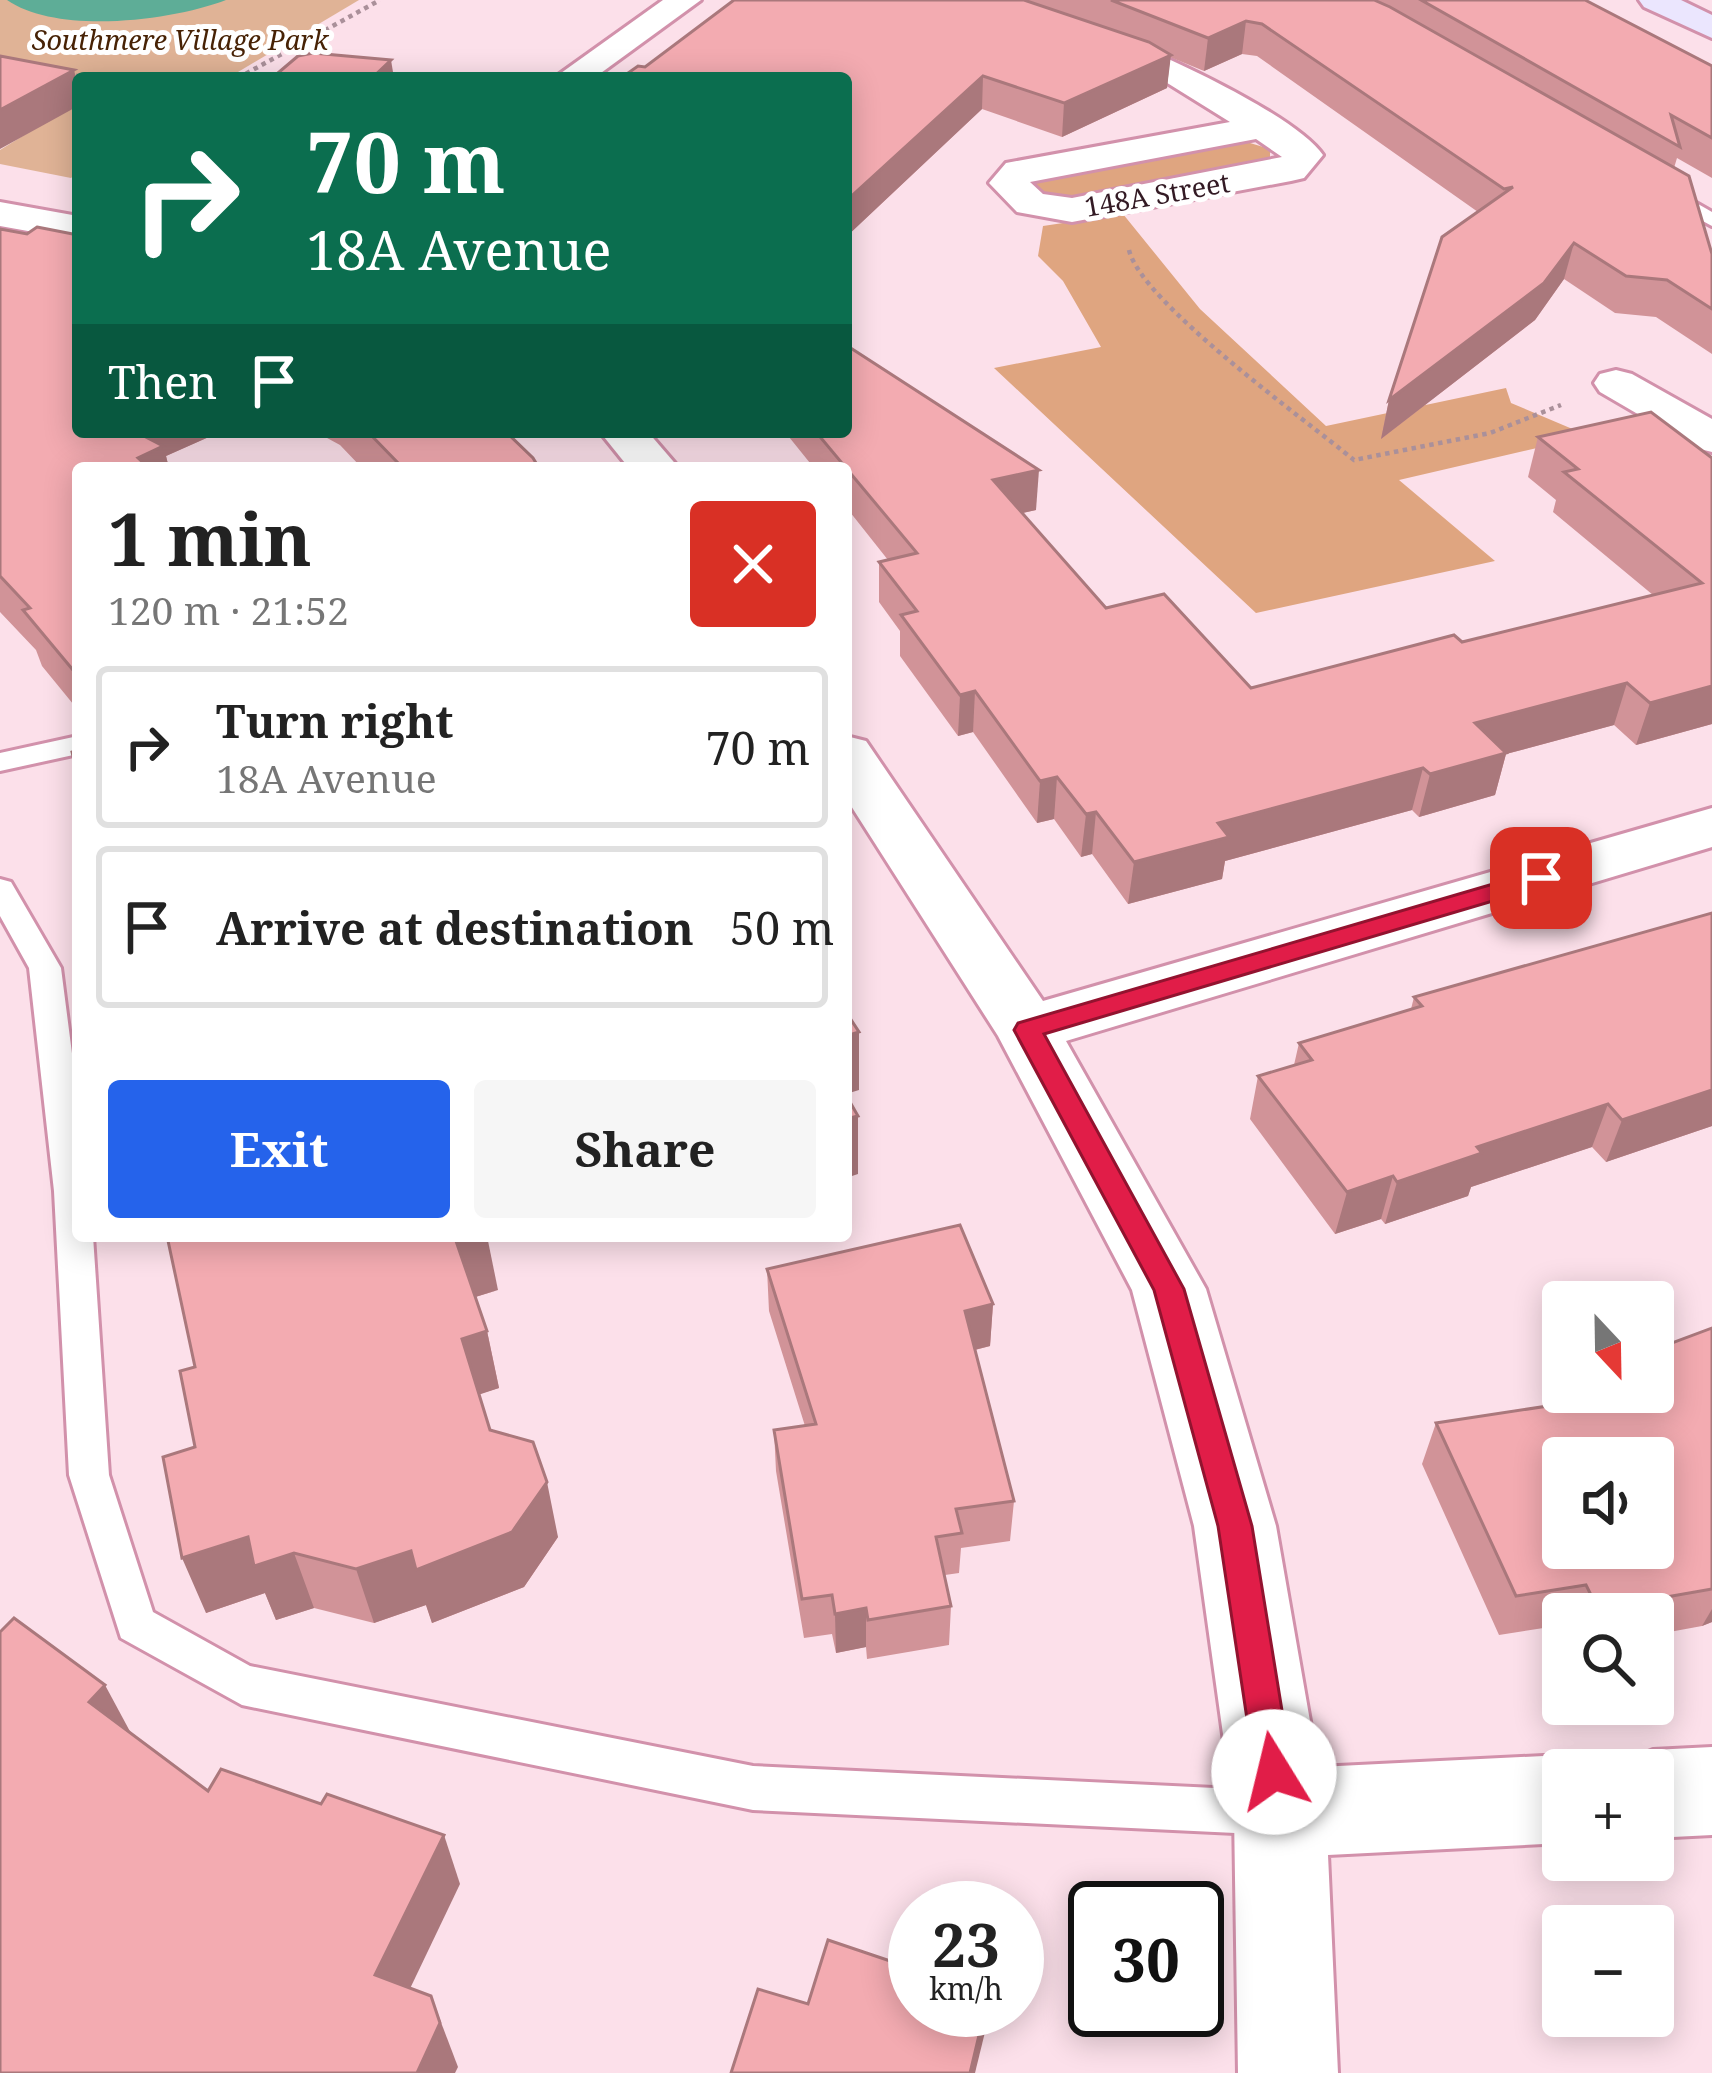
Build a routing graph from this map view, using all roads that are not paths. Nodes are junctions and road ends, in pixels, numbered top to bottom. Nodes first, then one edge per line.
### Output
1 (685, 0) edge
2 (976, 0) edge
3 (1655, 0) edge
4 (1712, 28) edge
5 (580, 72) edge
6 (1263, 127) junction
7 (1652, 185) edge
8 (0, 214) edge
9 (1712, 220) edge
10 (72, 227) edge
11 (1616, 382) dead end
12 (628, 438) edge
13 (1712, 438) edge
14 (650, 462) edge
15 (72, 746) edge
16 (0, 762) edge
17 (852, 762) edge
18 (1712, 827) edge
19 (0, 889) edge
20 (1028, 1030) junction
21 (72, 1191) edge
22 (75, 1242) edge
23 (1712, 1792) edge
24 (1674, 1793) edge
25 (1542, 1800) edge
26 (1280, 1813) junction
27 (1288, 2073) edge

1 - 5 street
2 - 6 street, 148A Street
3 - 4 main road
6 - 6 street, 148A Street
7 - 9 lane
8 - 10 street
11 - 13 street
12 - 14 street
15 - 16 lane
17 - 20 street
18 - 20 street
19 - 21 lane
20 - 26 street
22 - 26 lane
23 - 24 street
25 - 26 street
26 - 27 street

